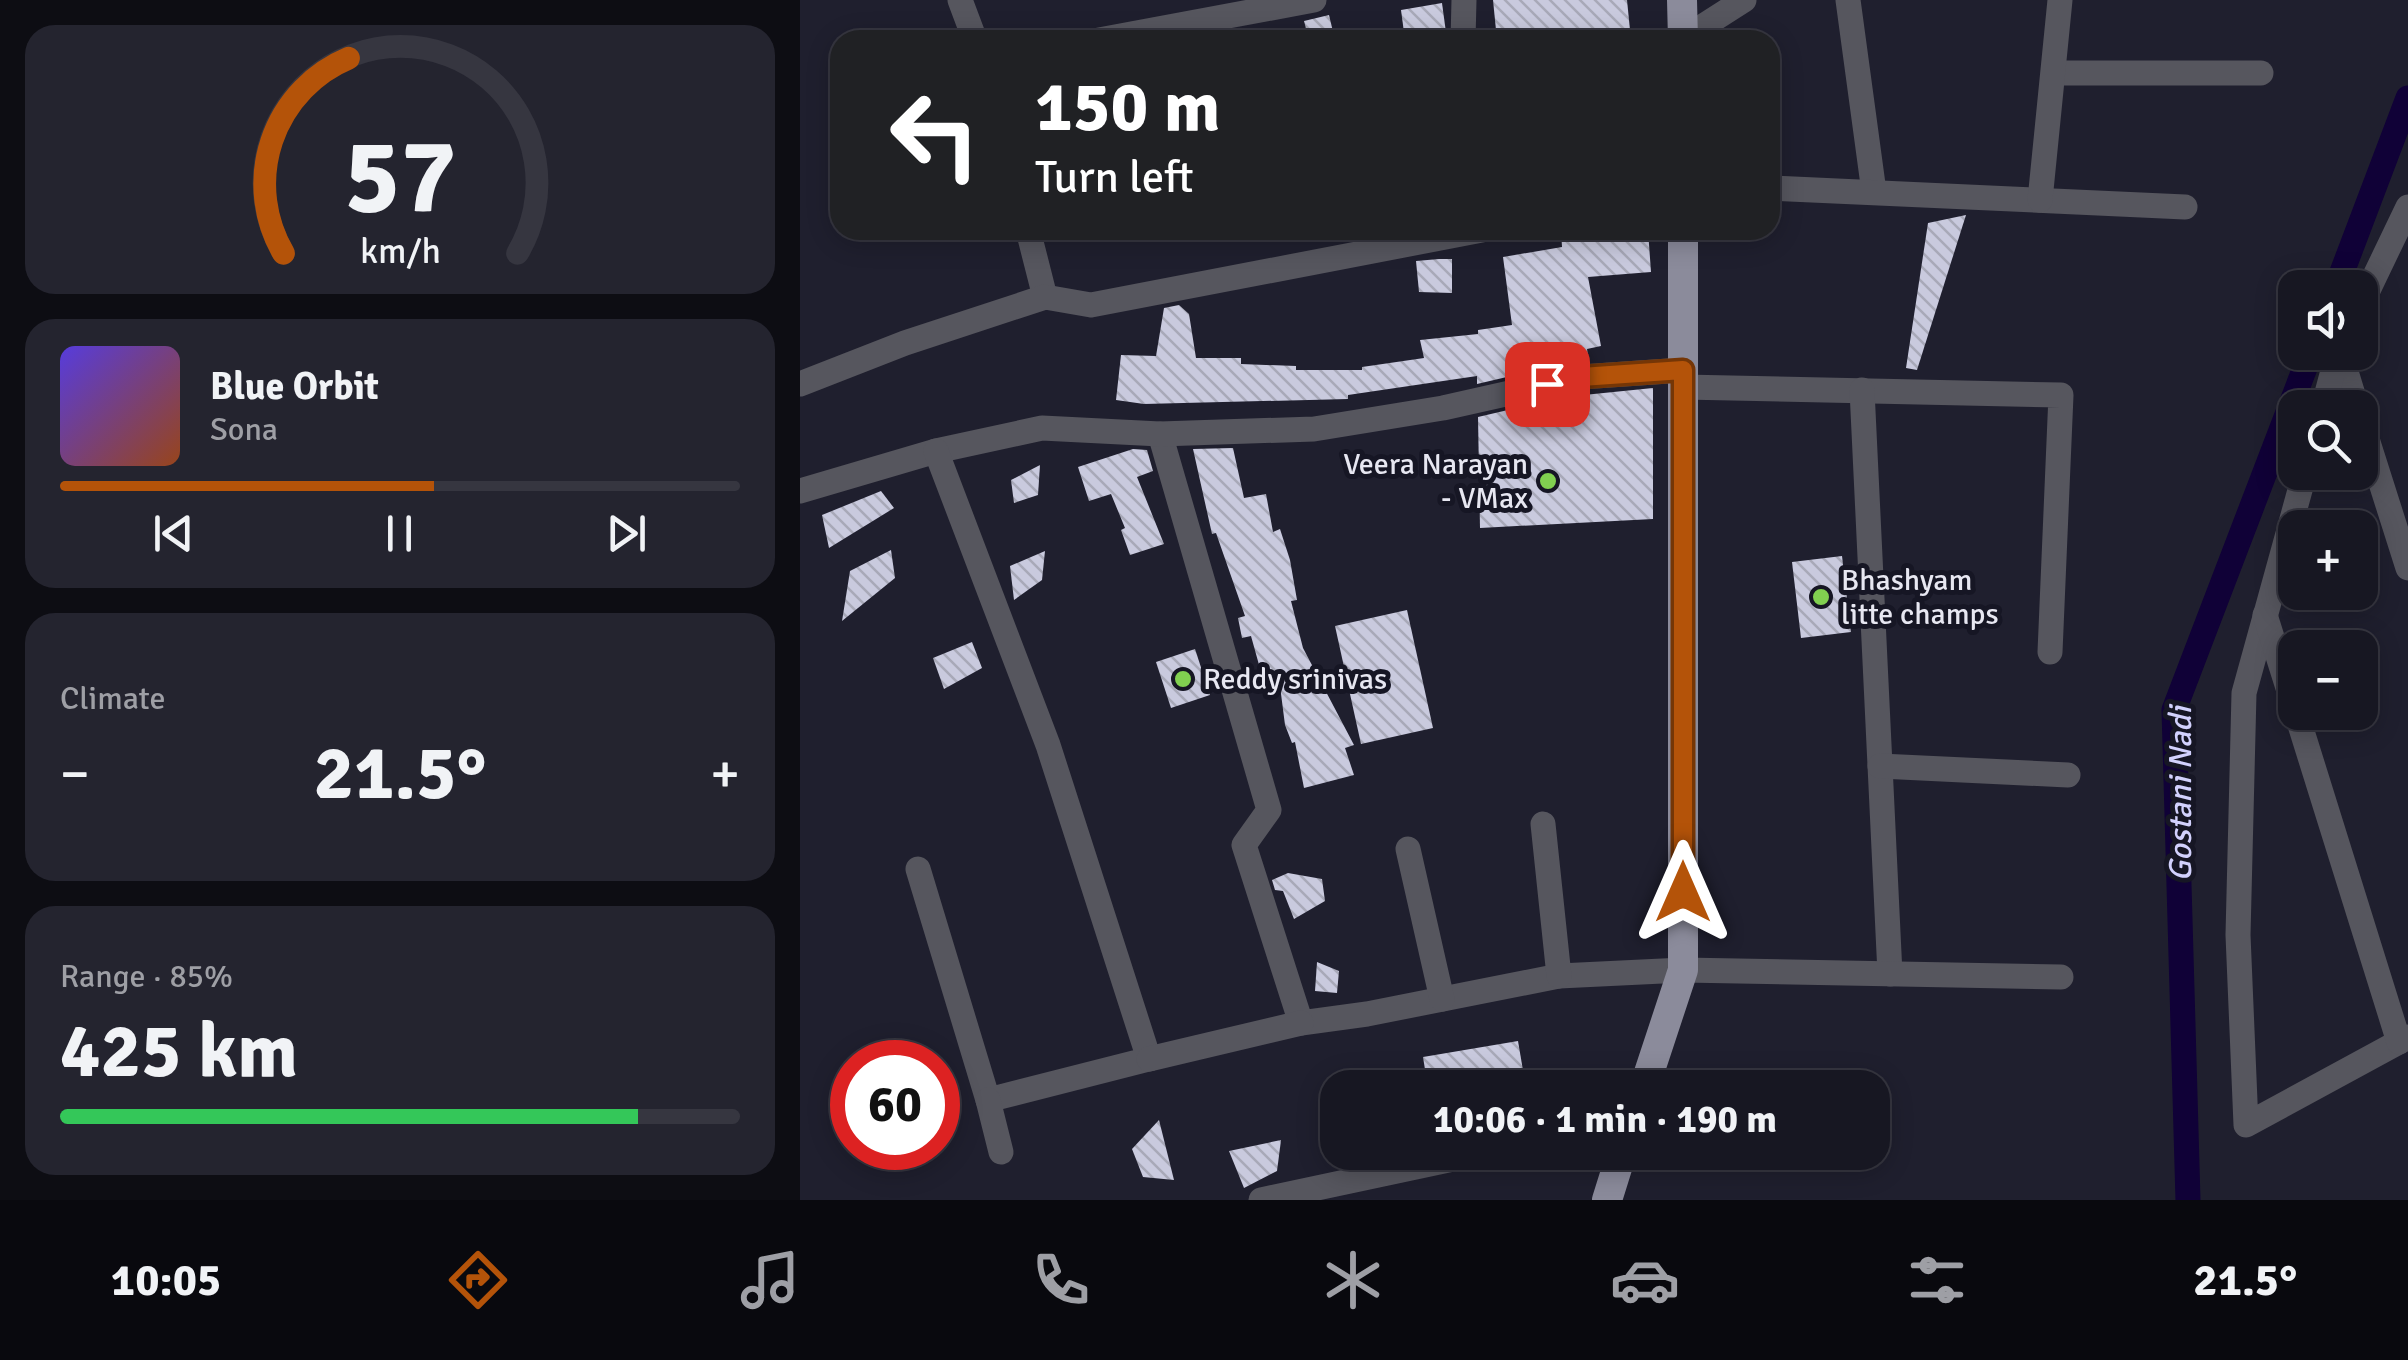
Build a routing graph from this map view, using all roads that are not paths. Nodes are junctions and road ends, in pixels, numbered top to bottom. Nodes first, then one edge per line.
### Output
1 (960, 0) edge
2 (1314, 0) edge
3 (1464, 0) edge
4 (1682, 0) edge
5 (1744, 0) edge
6 (1848, 0) edge
7 (2060, 0) edge
8 (972, 30) edge
9 (1154, 30) edge
10 (1463, 30) edge
11 (1683, 30) edge
12 (1697, 30) edge
13 (2054, 73) junction
14 (2261, 73) dead end
15 (1780, 188) edge
16 (1874, 192) junction
17 (2040, 200) junction
18 (2184, 206) dead end
19 (2408, 207) edge
20 (1031, 240) edge
21 (1428, 240) edge
22 (1683, 240) edge
23 (2377, 270) edge
24 (1045, 297) junction
25 (1683, 378) junction
26 (800, 384) edge
27 (1862, 390) junction
28 (1160, 434) junction
29 (936, 451) junction
30 (2378, 474) edge
31 (2300, 490) edge
32 (800, 491) edge
33 (2408, 568) edge
34 (2266, 615) junction
35 (2050, 652) dead end
36 (2278, 655) edge
37 (2301, 730) edge
38 (1880, 766) junction
39 (2068, 775) dead end
40 (1543, 824) dead end
41 (1408, 849) dead end
42 (918, 869) dead end
43 (1683, 970) junction
44 (1890, 974) junction
45 (1558, 976) junction
46 (2061, 977) dead end
47 (1442, 999) junction
48 (1301, 1023) junction
49 (2404, 1040) edge
50 (1149, 1059) junction
51 (1650, 1070) edge
52 (988, 1100) junction
53 (1001, 1152) dead end
54 (1402, 1170) edge
55 (1616, 1170) edge
56 (1261, 1200) edge
57 (1607, 1200) edge

1 - 8 street
2 - 9 street
3 - 10 street
4 - 11 main road
5 - 12 street
6 - 16 street
7 - 13 street
13 - 14 street
13 - 17 street
15 - 16 street
16 - 17 street
17 - 18 street
19 - 23 street
20 - 24 street
21 - 24 street
22 - 25 main road
24 - 26 street
25 - 27 street
25 - 28 street
25 - 43 main road
27 - 35 street
27 - 38 street
28 - 29 street
28 - 48 street
29 - 32 street
29 - 50 street
30 - 33 street
31 - 34 street
34 - 36 street
34 - 49 street
37 - 49 street
38 - 39 street
38 - 44 street
40 - 45 street
41 - 47 street
42 - 52 street
43 - 44 street
43 - 45 street
43 - 51 main road
44 - 46 street
45 - 47 street
47 - 48 street
48 - 50 street
50 - 52 street
52 - 53 street
54 - 56 street
55 - 57 main road

